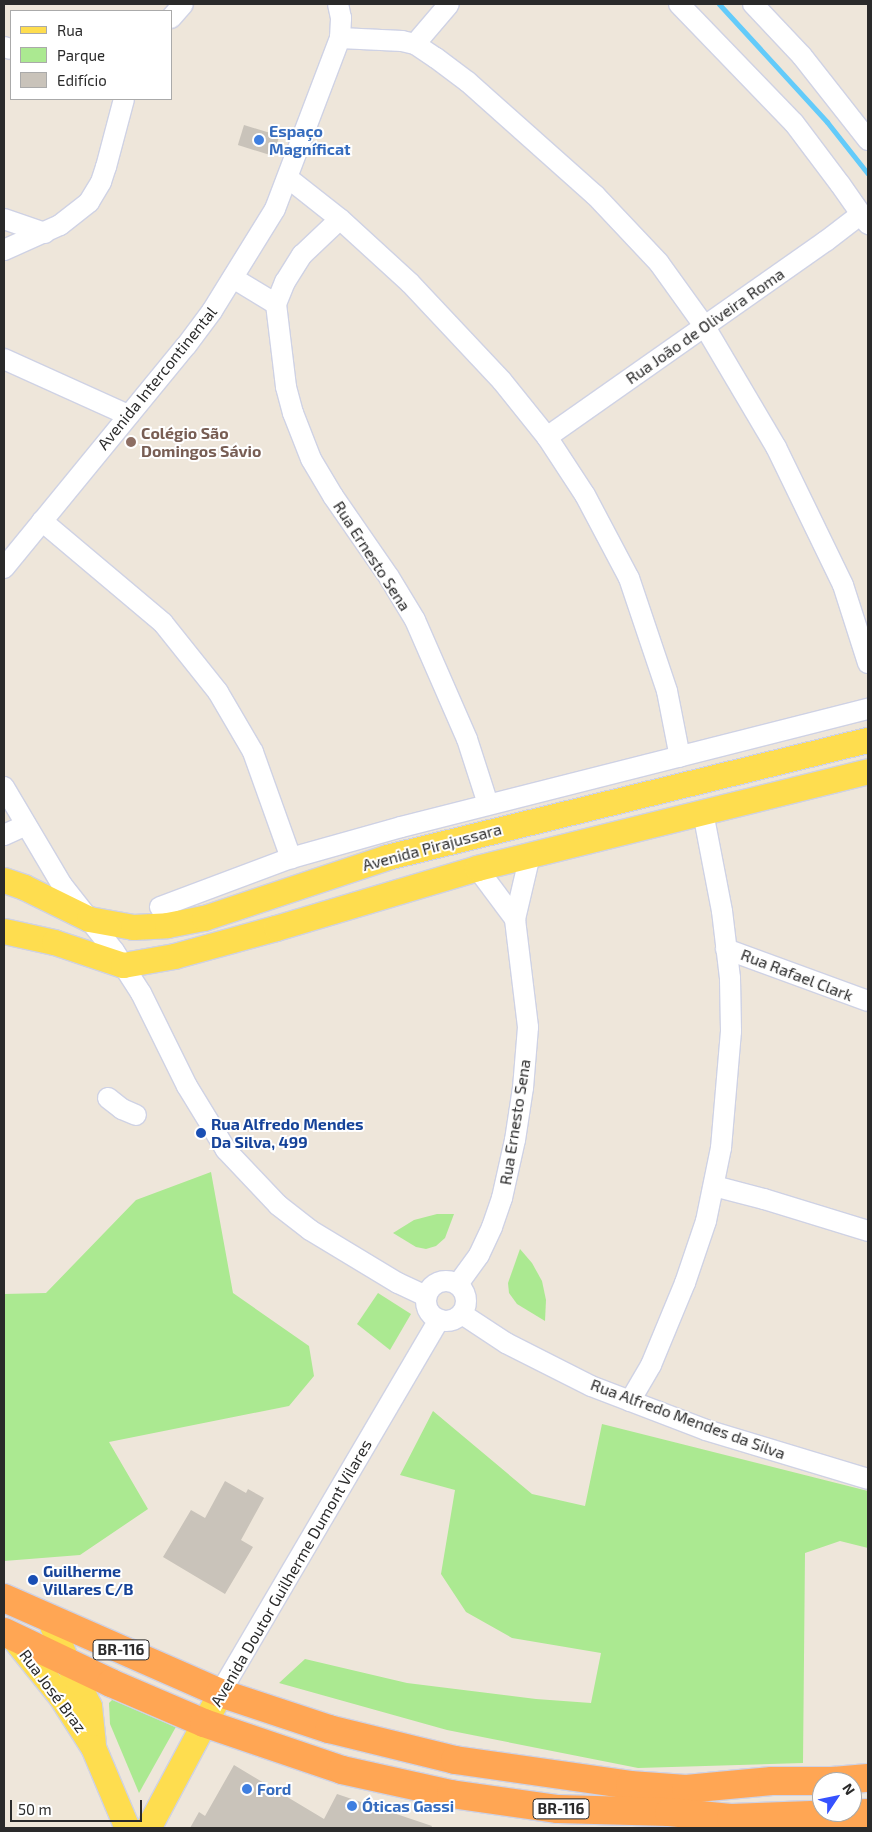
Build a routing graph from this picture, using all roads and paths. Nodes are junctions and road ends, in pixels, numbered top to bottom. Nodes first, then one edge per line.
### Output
1 (183, 4) edge
2 (338, 4) edge
3 (448, 4) edge
4 (680, 4) edge
5 (753, 4) edge
6 (172, 17) edge
7 (340, 38) junction
8 (415, 44) junction
9 (124, 100) edge
10 (868, 140) edge
11 (288, 178) junction
12 (4, 219) edge
13 (340, 219) junction
14 (865, 219) edge
15 (45, 233) junction
16 (4, 250) edge
17 (233, 278) junction
18 (276, 304) junction
19 (705, 327) junction
20 (4, 359) edge
21 (128, 415) junction
22 (547, 437) junction
23 (42, 521) junction
24 (4, 568) edge
25 (868, 663) edge
26 (868, 709) edge
27 (868, 740) edge
28 (680, 757) junction
29 (868, 771) edge
30 (4, 787) edge
31 (488, 804) junction
32 (703, 812) junction
33 (26, 825) junction
34 (4, 835) edge
35 (530, 855) junction
36 (291, 858) junction
37 (477, 868) junction
38 (4, 880) edge
39 (160, 907) dead end
40 (89, 919) junction
41 (515, 919) junction
42 (4, 931) edge
43 (726, 949) junction
44 (149, 960) junction
45 (123, 964) junction
46 (140, 993) junction
47 (868, 1001) edge
48 (108, 1098) dead end
49 (136, 1115) dead end
50 (714, 1186) junction
51 (868, 1231) edge
52 (458, 1284) junction
53 (426, 1296) junction
54 (462, 1314) junction
55 (439, 1320) junction
56 (630, 1401) junction
57 (868, 1479) edge
58 (4, 1598) edge
59 (49, 1618) junction
60 (7, 1634) edge
61 (67, 1662) junction
62 (220, 1693) junction
63 (204, 1724) junction
64 (93, 1747) junction
65 (868, 1778) edge
66 (868, 1813) edge
67 (127, 1828) edge
68 (148, 1828) edge

1 - 6 street
2 - 7 street, Avenida Intercontinental
3 - 8 street
4 - 14 street
5 - 10 street
7 - 8 street
7 - 11 street, Avenida Intercontinental
8 - 19 street
9 - 15 street
11 - 13 street
11 - 17 street, Avenida Intercontinental
12 - 15 street
13 - 18 street, Rua Ernesto Sena
13 - 22 street
14 - 19 street, Rua João de Oliveira Roma
15 - 16 street
17 - 18 street
17 - 21 street, Avenida Intercontinental
18 - 31 street, Rua Ernesto Sena
19 - 22 street, Rua João de Oliveira Roma
19 - 25 street
20 - 21 street
21 - 23 street, Avenida Intercontinental
22 - 28 street
23 - 24 street, Avenida Intercontinental
23 - 36 street
26 - 28 street, Avenida Pirajussara
27 - 40 main road, Avenida Pirajussara
28 - 31 street, Avenida Pirajussara
29 - 32 main road, Avenida Pirajussara
30 - 33 street
31 - 36 street, Avenida Pirajussara
32 - 35 main road, Avenida Pirajussara
32 - 43 street
33 - 34 street
33 - 40 street
35 - 37 main road, Avenida Pirajussara
35 - 41 street, Rua Ernesto Sena
36 - 39 street, Avenida Pirajussara
37 - 41 street, Rua Ernesto Sena
37 - 44 main road, Avenida Pirajussara
38 - 40 main road, Avenida Pirajussara
40 - 45 street
41 - 52 street, Rua Ernesto Sena
42 - 45 main road, Avenida Pirajussara
43 - 47 street, Rua Rafael Clark
43 - 50 street
44 - 45 main road, Avenida Pirajussara
44 - 46 street
45 - 46 street
46 - 53 street
48 - 49 street
50 - 51 street
50 - 56 street
52 - 53 street
52 - 54 street
53 - 55 street
54 - 55 street
54 - 56 street, Rua Alfredo Mendes da Silva
55 - 62 street, Avenida Doutor Guilherme Dumont Vilares
56 - 57 street, Rua Alfredo Mendes da Silva
58 - 59 highway, BR-116
59 - 61 main road, Rua José Braz
59 - 62 highway, BR-116
60 - 61 highway, BR-116
60 - 64 main road, Rua José Braz
61 - 63 highway, BR-116
61 - 64 main road, Rua José Braz
62 - 63 main road, Avenida Doutor Guilherme Dumont Vilares
62 - 65 highway, BR-116
63 - 66 highway, BR-116
63 - 68 main road, Avenida Doutor Guilherme Dumont Vilares
64 - 67 main road, Rua José Braz

